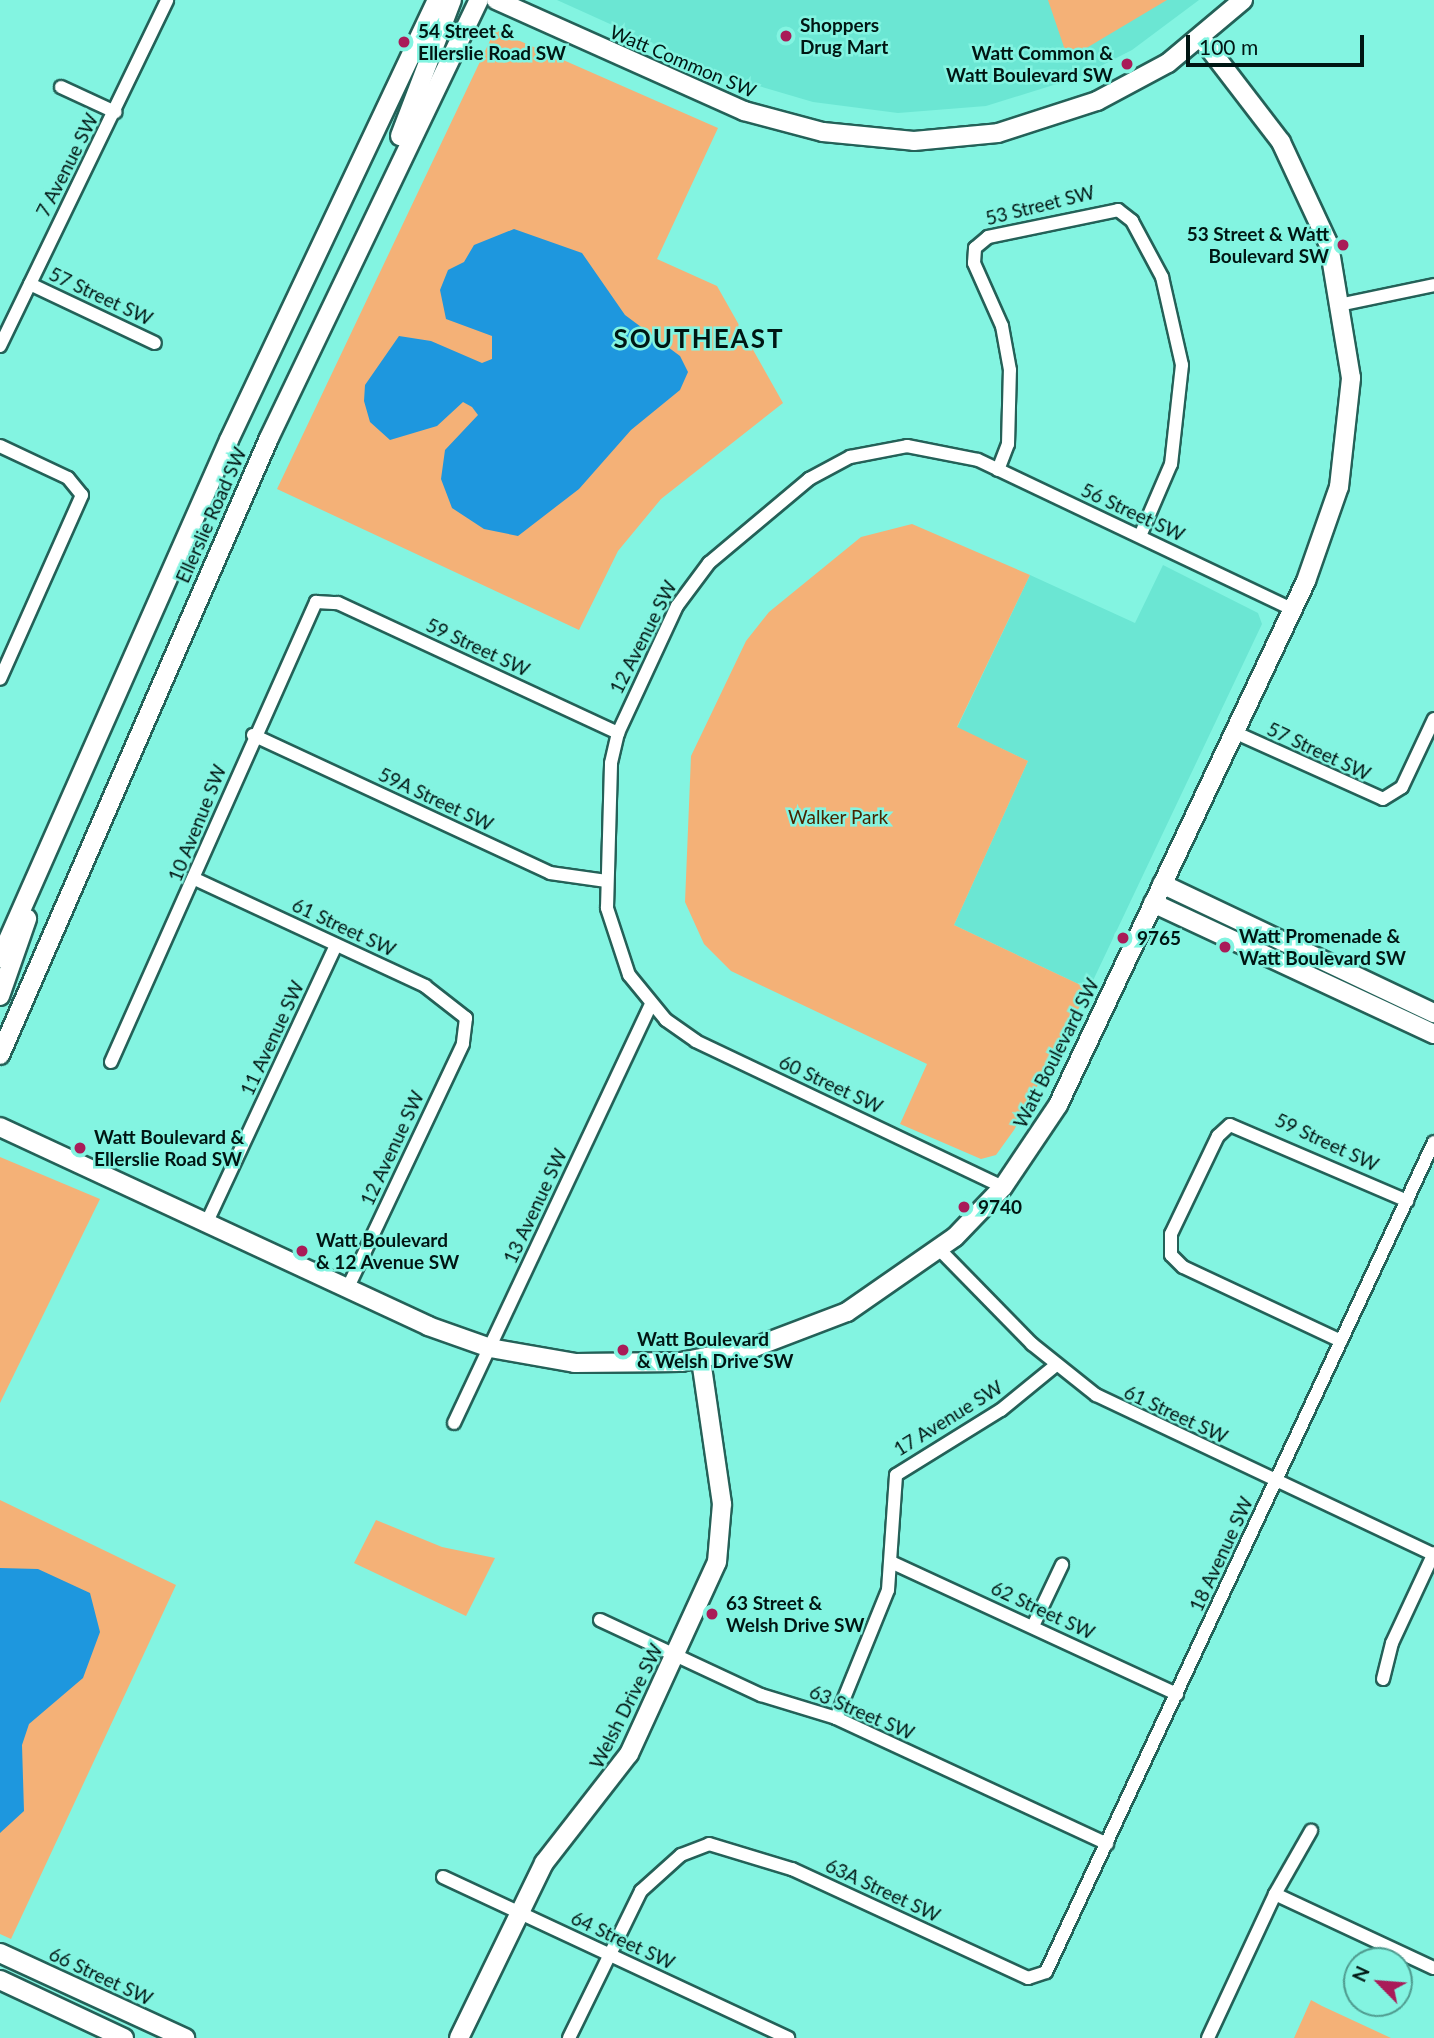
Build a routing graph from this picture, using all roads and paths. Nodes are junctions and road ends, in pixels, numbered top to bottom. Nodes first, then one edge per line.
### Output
1 (167, 0) edge
2 (437, 0) edge
3 (452, 0) edge
4 (479, 0) edge
5 (496, 0) edge
6 (1243, 0) edge
7 (1202, 38) junction
8 (61, 87) dead end
9 (115, 112) junction
10 (380, 203) junction
11 (30, 284) junction
12 (1434, 285) edge
13 (1344, 304) junction
14 (155, 343) dead end
15 (0, 346) edge
16 (0, 446) edge
17 (956, 452) joint
18 (998, 470) junction
19 (1140, 536) junction
20 (320, 600) joint
21 (1292, 610) junction
22 (0, 679) edge
23 (1434, 719) edge
24 (1234, 732) junction
25 (618, 733) junction
26 (253, 735) junction
27 (46, 848) junction
28 (195, 879) junction
29 (606, 881) junction
30 (1162, 884) junction
31 (1153, 903) junction
32 (336, 945) junction
33 (0, 958) edge
34 (0, 996) edge
35 (651, 1004) junction
36 (1434, 1013) edge
37 (467, 1023) joint
38 (1434, 1034) edge
39 (0, 1055) edge
40 (111, 1062) dead end
41 (0, 1127) edge
42 (1434, 1142) edge
43 (1003, 1187) junction
44 (1406, 1200) junction
45 (206, 1224) junction
46 (940, 1251) junction
47 (346, 1289) junction
48 (1341, 1341) junction
49 (490, 1348) junction
50 (701, 1360) junction
51 (1056, 1365) junction
52 (454, 1423) dead end
53 (1276, 1482) junction
54 (1434, 1554) edge
55 (893, 1563) junction
56 (1062, 1565) dead end
57 (600, 1620) dead end
58 (1033, 1626) junction
59 (676, 1656) junction
60 (1383, 1679) dead end
61 (1177, 1694) junction
62 (836, 1718) junction
63 (1311, 1830) dead end
64 (1107, 1844) junction
65 (443, 1877) dead end
66 (1275, 1894) junction
67 (518, 1913) junction
68 (0, 1953) edge
69 (607, 1954) junction
70 (1434, 1968) edge
71 (1038, 1978) joint
72 (0, 1980) edge
73 (124, 2038) edge
74 (185, 2038) edge
75 (459, 2038) edge
76 (569, 2038) edge
77 (788, 2038) edge
78 (1208, 2038) edge

1 - 9 street, 7 Avenue SW
2 - 27 street, Ellerslie Road SW
3 - 10 street
4 - 10 street, Ellerslie Road SW
5 - 7 street, Watt Common SW
6 - 7 street, Watt Common SW
7 - 13 street, Watt Boulevard SW
8 - 9 street
9 - 11 street, 7 Avenue SW
10 - 39 street, Ellerslie Road SW
11 - 14 street, 57 Street SW
11 - 15 street, 7 Avenue SW
12 - 13 street
13 - 21 street, Watt Boulevard SW
16 - 22 street
17 - 18 street, 56 Street SW
17 - 25 street, 12 Avenue SW
18 - 19 street, 56 Street SW
18 - 19 street, 53 Street SW
19 - 21 street, 56 Street SW
20 - 25 street, 59 Street SW
20 - 26 street, 10 Avenue SW
21 - 24 street, Watt Boulevard SW
23 - 24 street, 57 Street SW
24 - 30 street, Watt Boulevard SW
25 - 29 street, 12 Avenue SW
26 - 28 street, 10 Avenue SW
26 - 29 street, 59A Street SW
27 - 33 street, Ellerslie Road SW
27 - 34 street
28 - 32 street, 61 Street SW
28 - 40 street, 10 Avenue SW
29 - 35 street, 12 Avenue SW
30 - 31 street, Watt Boulevard SW
30 - 36 street
31 - 38 street
31 - 43 street, Watt Boulevard SW
32 - 37 street, 61 Street SW
32 - 45 street, 11 Avenue SW
35 - 43 street, 60 Street SW
35 - 49 street, 13 Avenue SW
37 - 47 street, 12 Avenue SW
41 - 45 street, Watt Boulevard SW
42 - 44 street, 18 Avenue SW
43 - 46 street, Watt Boulevard SW
44 - 48 street, 18 Avenue SW
44 - 48 street, 59 Street SW
45 - 47 street, Watt Boulevard SW
46 - 50 street, Watt Boulevard SW
46 - 51 street, 61 Street SW
47 - 49 street, Watt Boulevard SW
48 - 53 street, 18 Avenue SW
49 - 50 street, Watt Boulevard SW
49 - 52 street, 13 Avenue SW
50 - 59 street, Welsh Drive SW
51 - 53 street, 61 Street SW
51 - 55 street, 17 Avenue SW
53 - 54 street, 61 Street SW
53 - 61 street, 18 Avenue SW
54 - 60 street
55 - 58 street, 62 Street SW
55 - 62 street, 17 Avenue SW
56 - 58 street
57 - 59 street, 63 Street SW
58 - 61 street, 62 Street SW
59 - 62 street, 63 Street SW
59 - 67 street, Welsh Drive SW
61 - 64 street, 18 Avenue SW
62 - 64 street, 63 Street SW
63 - 66 street
64 - 71 street, 18 Avenue SW
65 - 67 street, 64 Street SW
66 - 70 street
66 - 78 street
67 - 69 street, 64 Street SW
67 - 75 street, Welsh Drive SW
68 - 74 street, 66 Street SW
69 - 71 street, 63A Street SW
69 - 76 street
69 - 77 street, 64 Street SW
72 - 73 street

